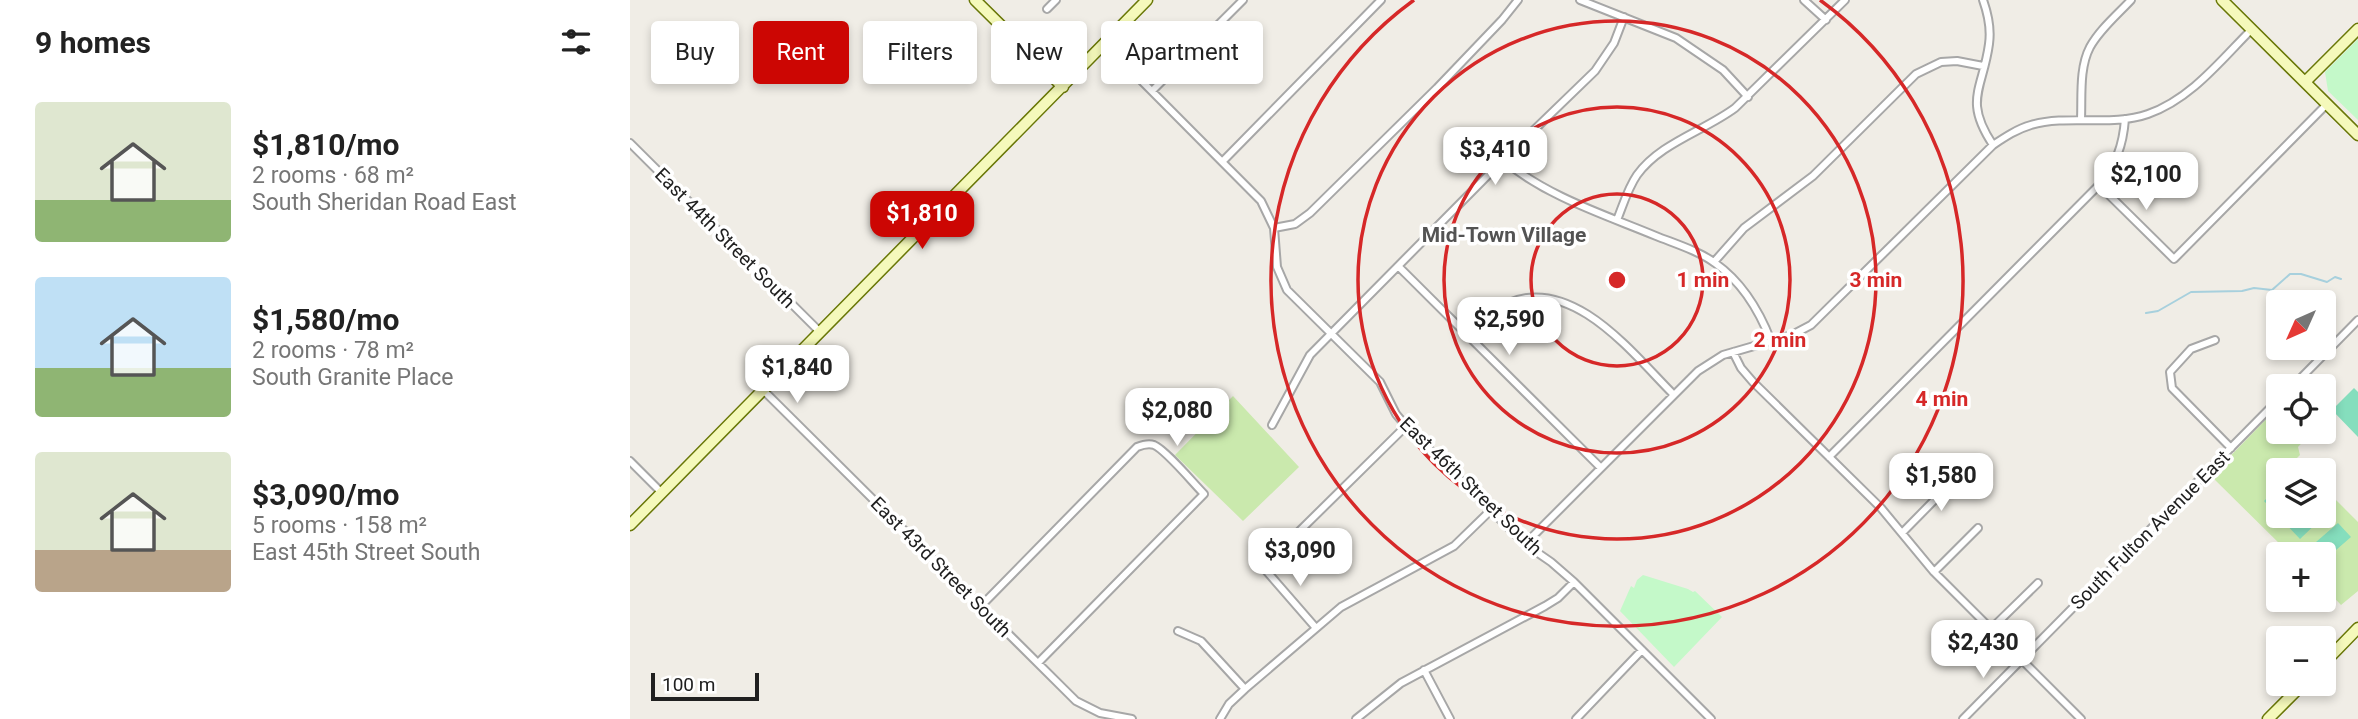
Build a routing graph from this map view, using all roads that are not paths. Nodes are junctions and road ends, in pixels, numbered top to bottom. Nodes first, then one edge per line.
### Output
1 (975, 0) edge
2 (1056, 0) edge
3 (1147, 0) edge
4 (1242, 0) edge
5 (1381, 0) edge
6 (1518, 0) edge
7 (1580, 0) edge
8 (1804, 0) edge
9 (1845, 0) edge
10 (1983, 0) edge
11 (2131, 0) edge
12 (2222, 0) edge
13 (1047, 9) dead end
14 (1624, 16) junction
15 (1826, 20) junction
16 (1127, 21) edge
17 (2358, 29) edge
18 (2252, 30) junction
19 (1101, 48) edge
20 (1983, 65) junction
21 (2305, 82) junction
22 (1145, 84) edge
23 (1063, 87) junction
24 (1152, 91) junction
25 (1748, 97) junction
26 (2327, 104) junction
27 (2125, 119) junction
28 (2081, 120) junction
29 (2358, 135) edge
30 (630, 144) edge
31 (1993, 145) junction
32 (1503, 160) junction
33 (1223, 161) junction
34 (2099, 185) junction
35 (1617, 220) junction
36 (1274, 228) junction
37 (1714, 262) junction
38 (1398, 265) junction
39 (2358, 320) edge
40 (820, 332) junction
41 (1330, 334) junction
42 (1468, 335) junction
43 (1771, 341) junction
44 (2215, 341) dead end
45 (1733, 352) junction
46 (2305, 374) edge
47 (763, 390) junction
48 (1673, 394) junction
49 (2266, 412) edge
50 (1272, 425) dead end
51 (1406, 426) junction
52 (2231, 448) junction
53 (1829, 457) junction
54 (630, 461) edge
55 (1601, 468) junction
56 (1961, 474) dead end
57 (662, 493) junction
58 (1491, 510) junction
59 (630, 525) edge
60 (1978, 528) dead end
61 (1902, 533) junction
62 (1525, 544) junction
63 (1934, 572) junction
64 (1574, 582) junction
65 (2038, 583) dead end
66 (980, 607) junction
67 (1315, 628) junction
68 (2358, 628) edge
69 (1991, 629) junction
70 (1178, 631) dead end
71 (1642, 650) junction
72 (2336, 651) edge
73 (2021, 660) junction
74 (1038, 663) junction
75 (1424, 670) junction
76 (1245, 689) junction
77 (2291, 696) edge
78 (1132, 719) edge
79 (1220, 719) edge
80 (1356, 719) edge
81 (1450, 719) edge
82 (1576, 719) edge
83 (1711, 719) edge
84 (1963, 719) edge
85 (2081, 719) edge
86 (2268, 719) edge

1 - 23 main road
2 - 13 street
3 - 16 main road
4 - 24 street
5 - 33 street
6 - 36 street
7 - 14 street
8 - 15 street
9 - 15 street
10 - 20 street
11 - 28 street
12 - 18 main road
14 - 25 street
14 - 32 street
15 - 25 street
17 - 21 main road
18 - 21 main road
18 - 27 street
19 - 23 main road
20 - 31 street
20 - 37 street
21 - 26 main road
22 - 24 street, East 46th Street South
23 - 40 main road
24 - 33 street, East 46th Street South
25 - 35 street
26 - 29 main road
26 - 34 street
27 - 28 street
27 - 34 street
28 - 31 street
30 - 40 street, East 44th Street South
31 - 43 street
32 - 35 street
32 - 38 street
33 - 36 street, East 46th Street South
34 - 53 street
35 - 37 street
36 - 41 street, East 46th Street South
37 - 43 street
38 - 41 street
38 - 42 street
39 - 46 street
40 - 47 main road
41 - 50 street
41 - 51 street, East 46th Street South
42 - 48 street
42 - 55 street
43 - 45 street
44 - 52 street
45 - 48 street
45 - 53 street
47 - 57 main road
47 - 66 street, East 43rd Street South
48 - 55 street
49 - 52 street, South Fulton Avenue East
51 - 58 street, East 46th Street South
51 - 67 street
52 - 73 street, South Fulton Avenue East
53 - 61 street
54 - 57 street
55 - 62 street
56 - 61 street
57 - 59 main road
58 - 62 street, East 46th Street South
58 - 67 street
60 - 63 street
61 - 63 street
62 - 64 street, East 46th Street South
63 - 69 street
64 - 71 street, East 46th Street South
64 - 75 street
65 - 69 street
66 - 74 street, East 43rd Street South
66 - 74 street
67 - 76 street
68 - 72 main road
69 - 73 street
70 - 76 street
71 - 82 street
71 - 83 street, East 46th Street South
73 - 84 street, South Fulton Avenue East
73 - 85 street
74 - 78 street, East 43rd Street South
75 - 80 street
75 - 81 street
76 - 79 street
77 - 86 main road

